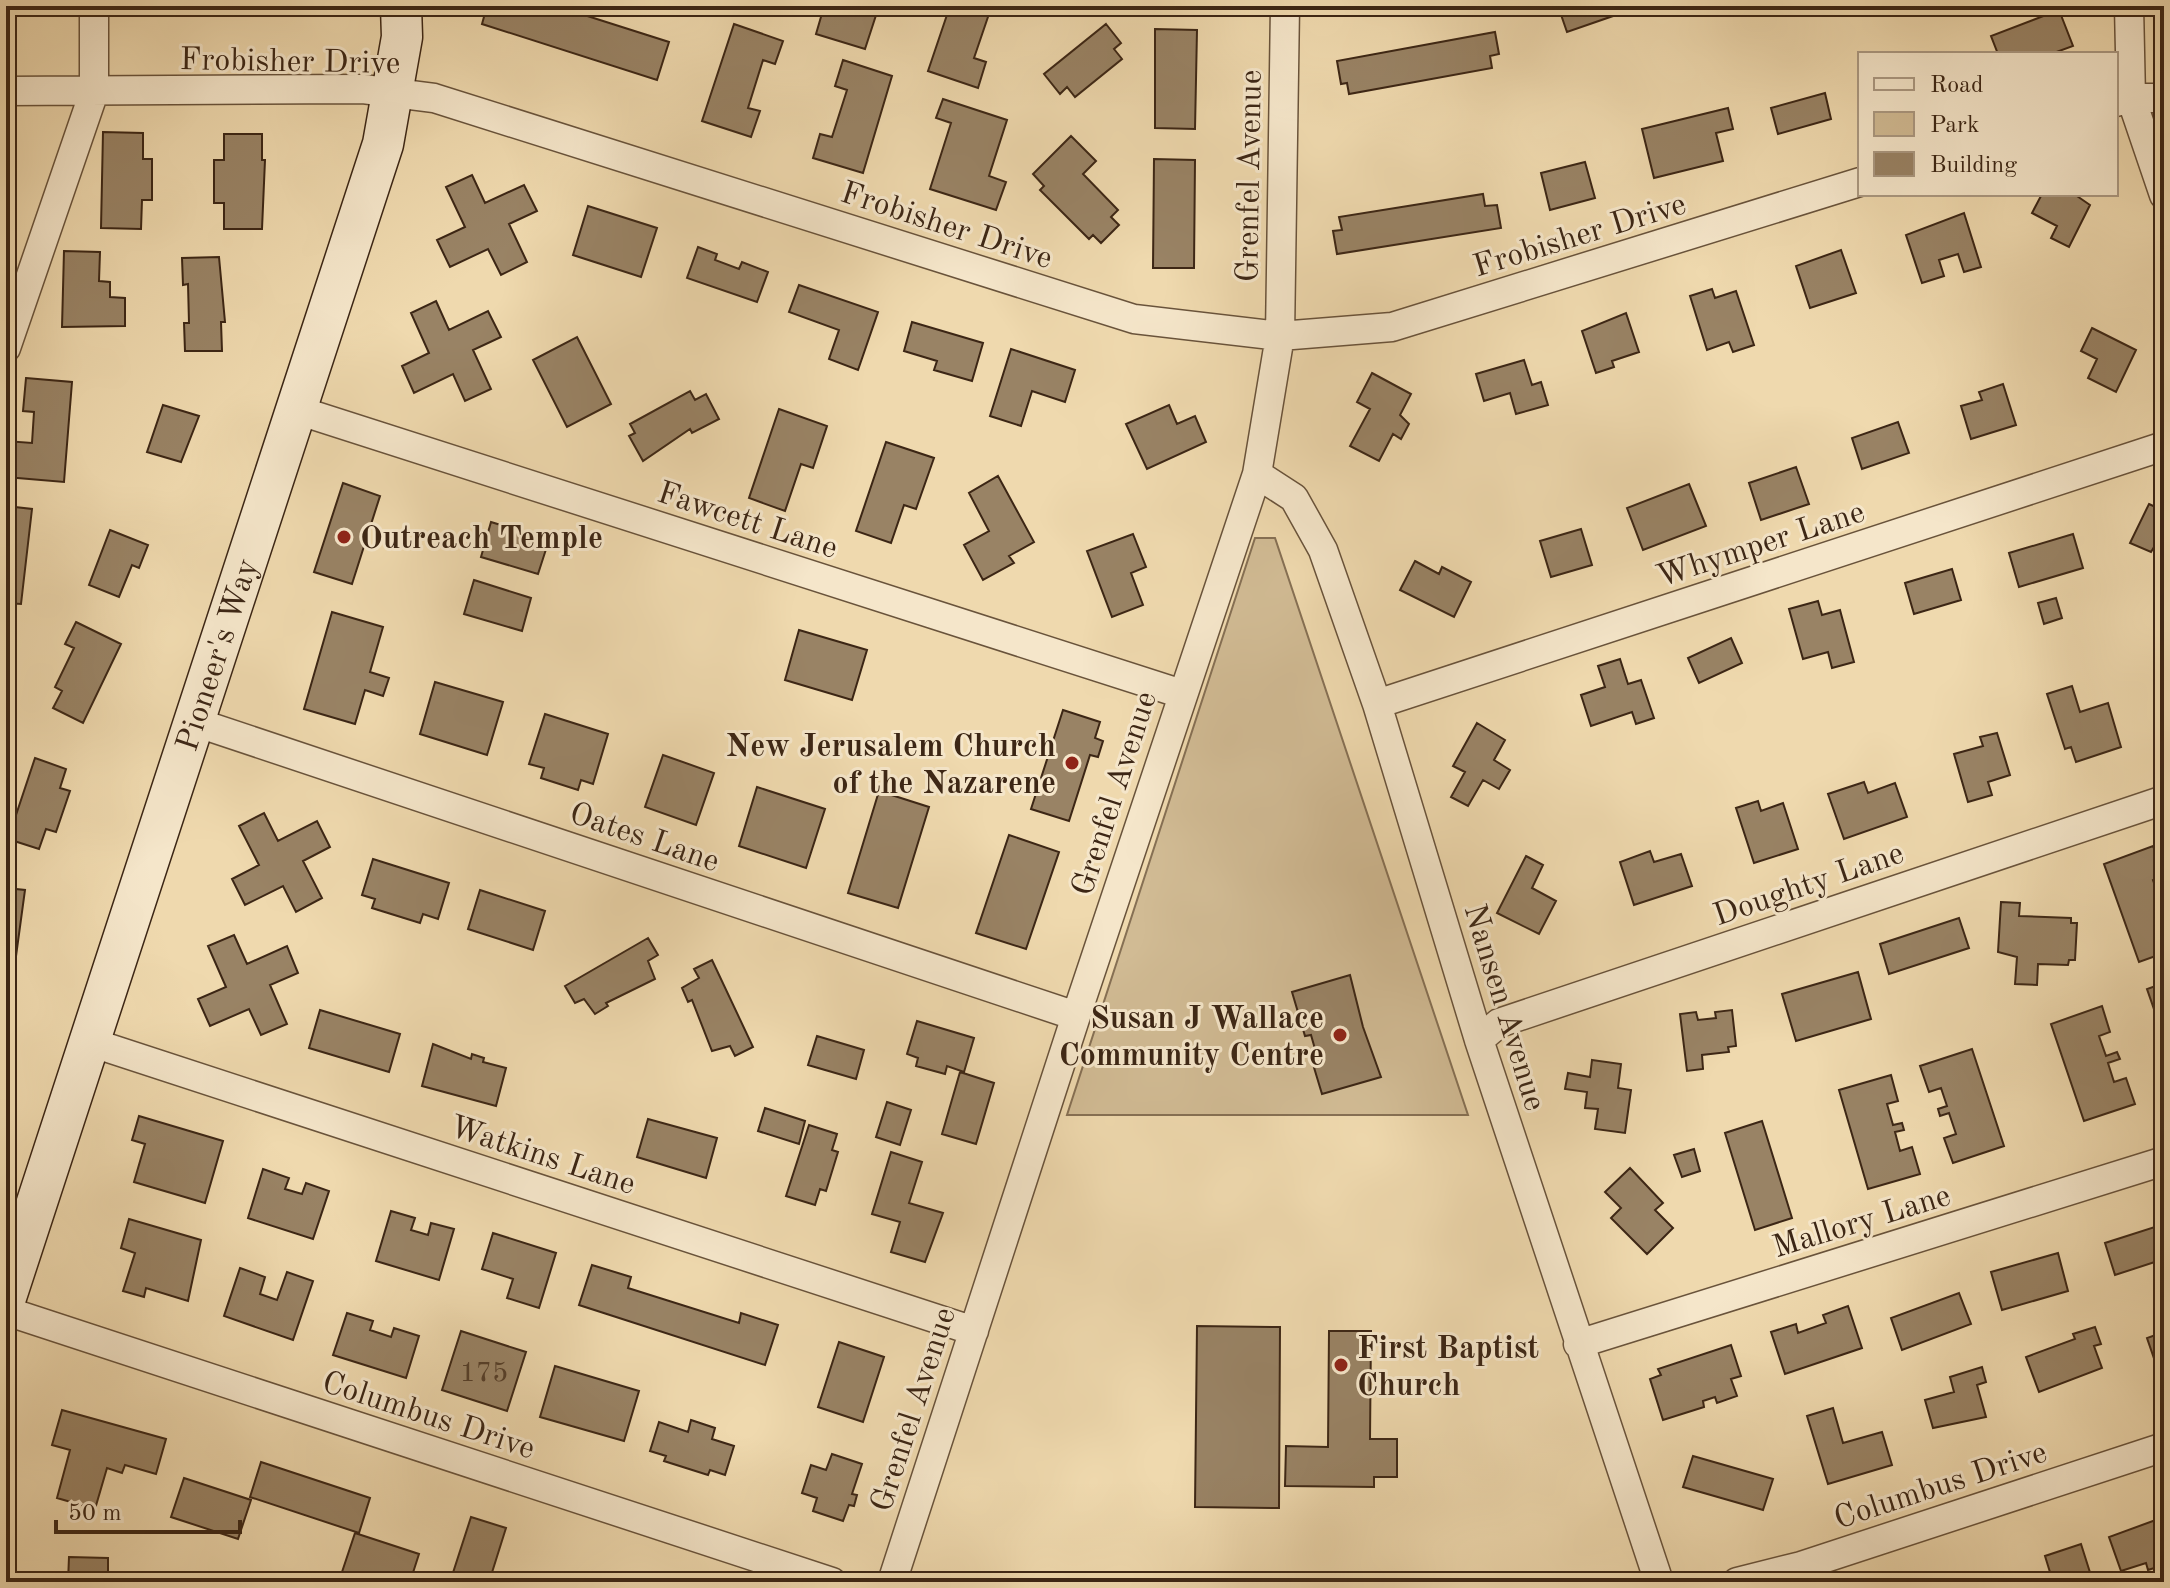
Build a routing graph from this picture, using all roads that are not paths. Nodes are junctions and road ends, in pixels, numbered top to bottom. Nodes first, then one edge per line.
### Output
1 (94, 6) edge
2 (401, 6) edge
3 (1285, 6) edge
4 (2129, 6) edge
5 (6, 91) edge
6 (94, 92) junction
7 (392, 93) junction
8 (2164, 98) edge
9 (2123, 100) edge
10 (1858, 183) edge
11 (2164, 195) edge
12 (1280, 336) junction
13 (6, 348) edge
14 (294, 409) junction
15 (2164, 446) edge
16 (1257, 474) junction
17 (1182, 694) junction
18 (1377, 704) junction
19 (192, 721) junction
20 (2164, 800) edge
21 (1076, 1016) junction
22 (1479, 1040) junction
23 (90, 1042) junction
24 (2164, 1161) edge
25 (6, 1297) edge
26 (6, 1311) edge
27 (974, 1331) junction
28 (1578, 1344) junction
29 (2164, 1447) edge
30 (832, 1582) edge
31 (892, 1582) edge
32 (1659, 1582) edge
33 (1737, 1582) edge

1 - 6 street
2 - 7 main road, Pioneer's Way
3 - 12 street, Grenfel Avenue
4 - 9 street
5 - 6 street, Frobisher Drive
6 - 7 street, Frobisher Drive
6 - 13 street
7 - 12 street, Frobisher Drive
7 - 14 main road, Pioneer's Way
8 - 9 street
9 - 11 street
10 - 12 street, Frobisher Drive
12 - 16 street, Grenfel Avenue
14 - 17 street, Fawcett Lane
14 - 19 main road, Pioneer's Way
15 - 18 street, Whymper Lane
16 - 17 street, Grenfel Avenue
16 - 18 street, Nansen Avenue
17 - 21 street, Grenfel Avenue
18 - 22 street, Nansen Avenue
19 - 21 street, Oates Lane
19 - 23 main road, Pioneer's Way
20 - 22 street, Doughty Lane
21 - 27 street, Grenfel Avenue
22 - 28 street, Nansen Avenue
23 - 25 main road, Pioneer's Way
23 - 27 street, Watkins Lane
24 - 28 street, Mallory Lane
26 - 30 street, Columbus Drive
27 - 31 street, Grenfel Avenue
28 - 32 street, Nansen Avenue
29 - 33 street, Columbus Drive

